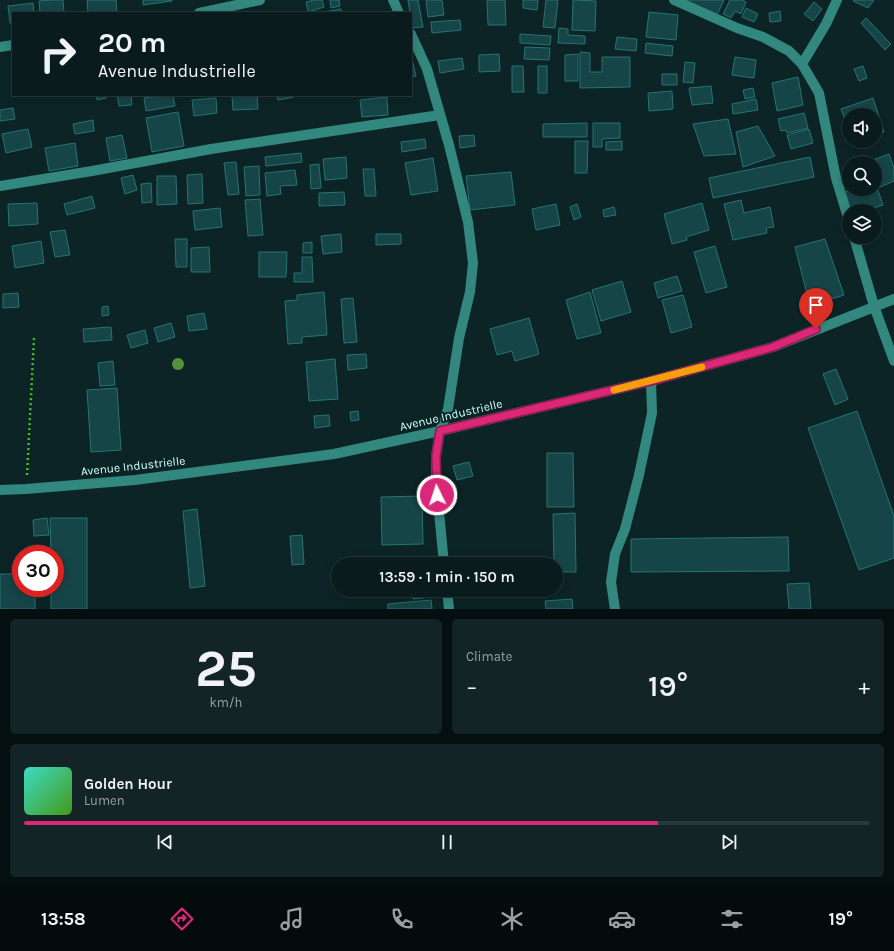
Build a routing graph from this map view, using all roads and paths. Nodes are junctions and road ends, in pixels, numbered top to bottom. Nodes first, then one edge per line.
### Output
1 (260, 0) edge
2 (393, 0) edge
3 (674, 0) edge
4 (837, 0) edge
5 (204, 12) edge
6 (399, 12) edge
7 (412, 36) edge
8 (12, 46) edge
9 (0, 47) edge
10 (802, 64) junction
11 (440, 115) junction
12 (0, 186) edge
13 (844, 204) edge
14 (856, 244) edge
15 (894, 299) edge
16 (874, 306) junction
17 (34, 338) dead end
18 (894, 361) edge
19 (651, 381) junction
20 (440, 431) junction
21 (26, 489) junction
22 (0, 490) edge
23 (443, 557) edge
24 (448, 597) edge
25 (449, 609) edge
26 (615, 609) edge

1 - 5 street
2 - 6 street
3 - 10 street
4 - 10 street
7 - 11 street
8 - 9 street
10 - 13 street
11 - 12 street
11 - 20 street
14 - 16 street
15 - 16 street, Avenue Industrielle
16 - 18 street
16 - 19 street, Avenue Industrielle
17 - 21 path
19 - 20 street, Avenue Industrielle
19 - 26 street
20 - 21 street, Avenue Industrielle
20 - 23 street
21 - 22 street, Avenue Industrielle
24 - 25 street

